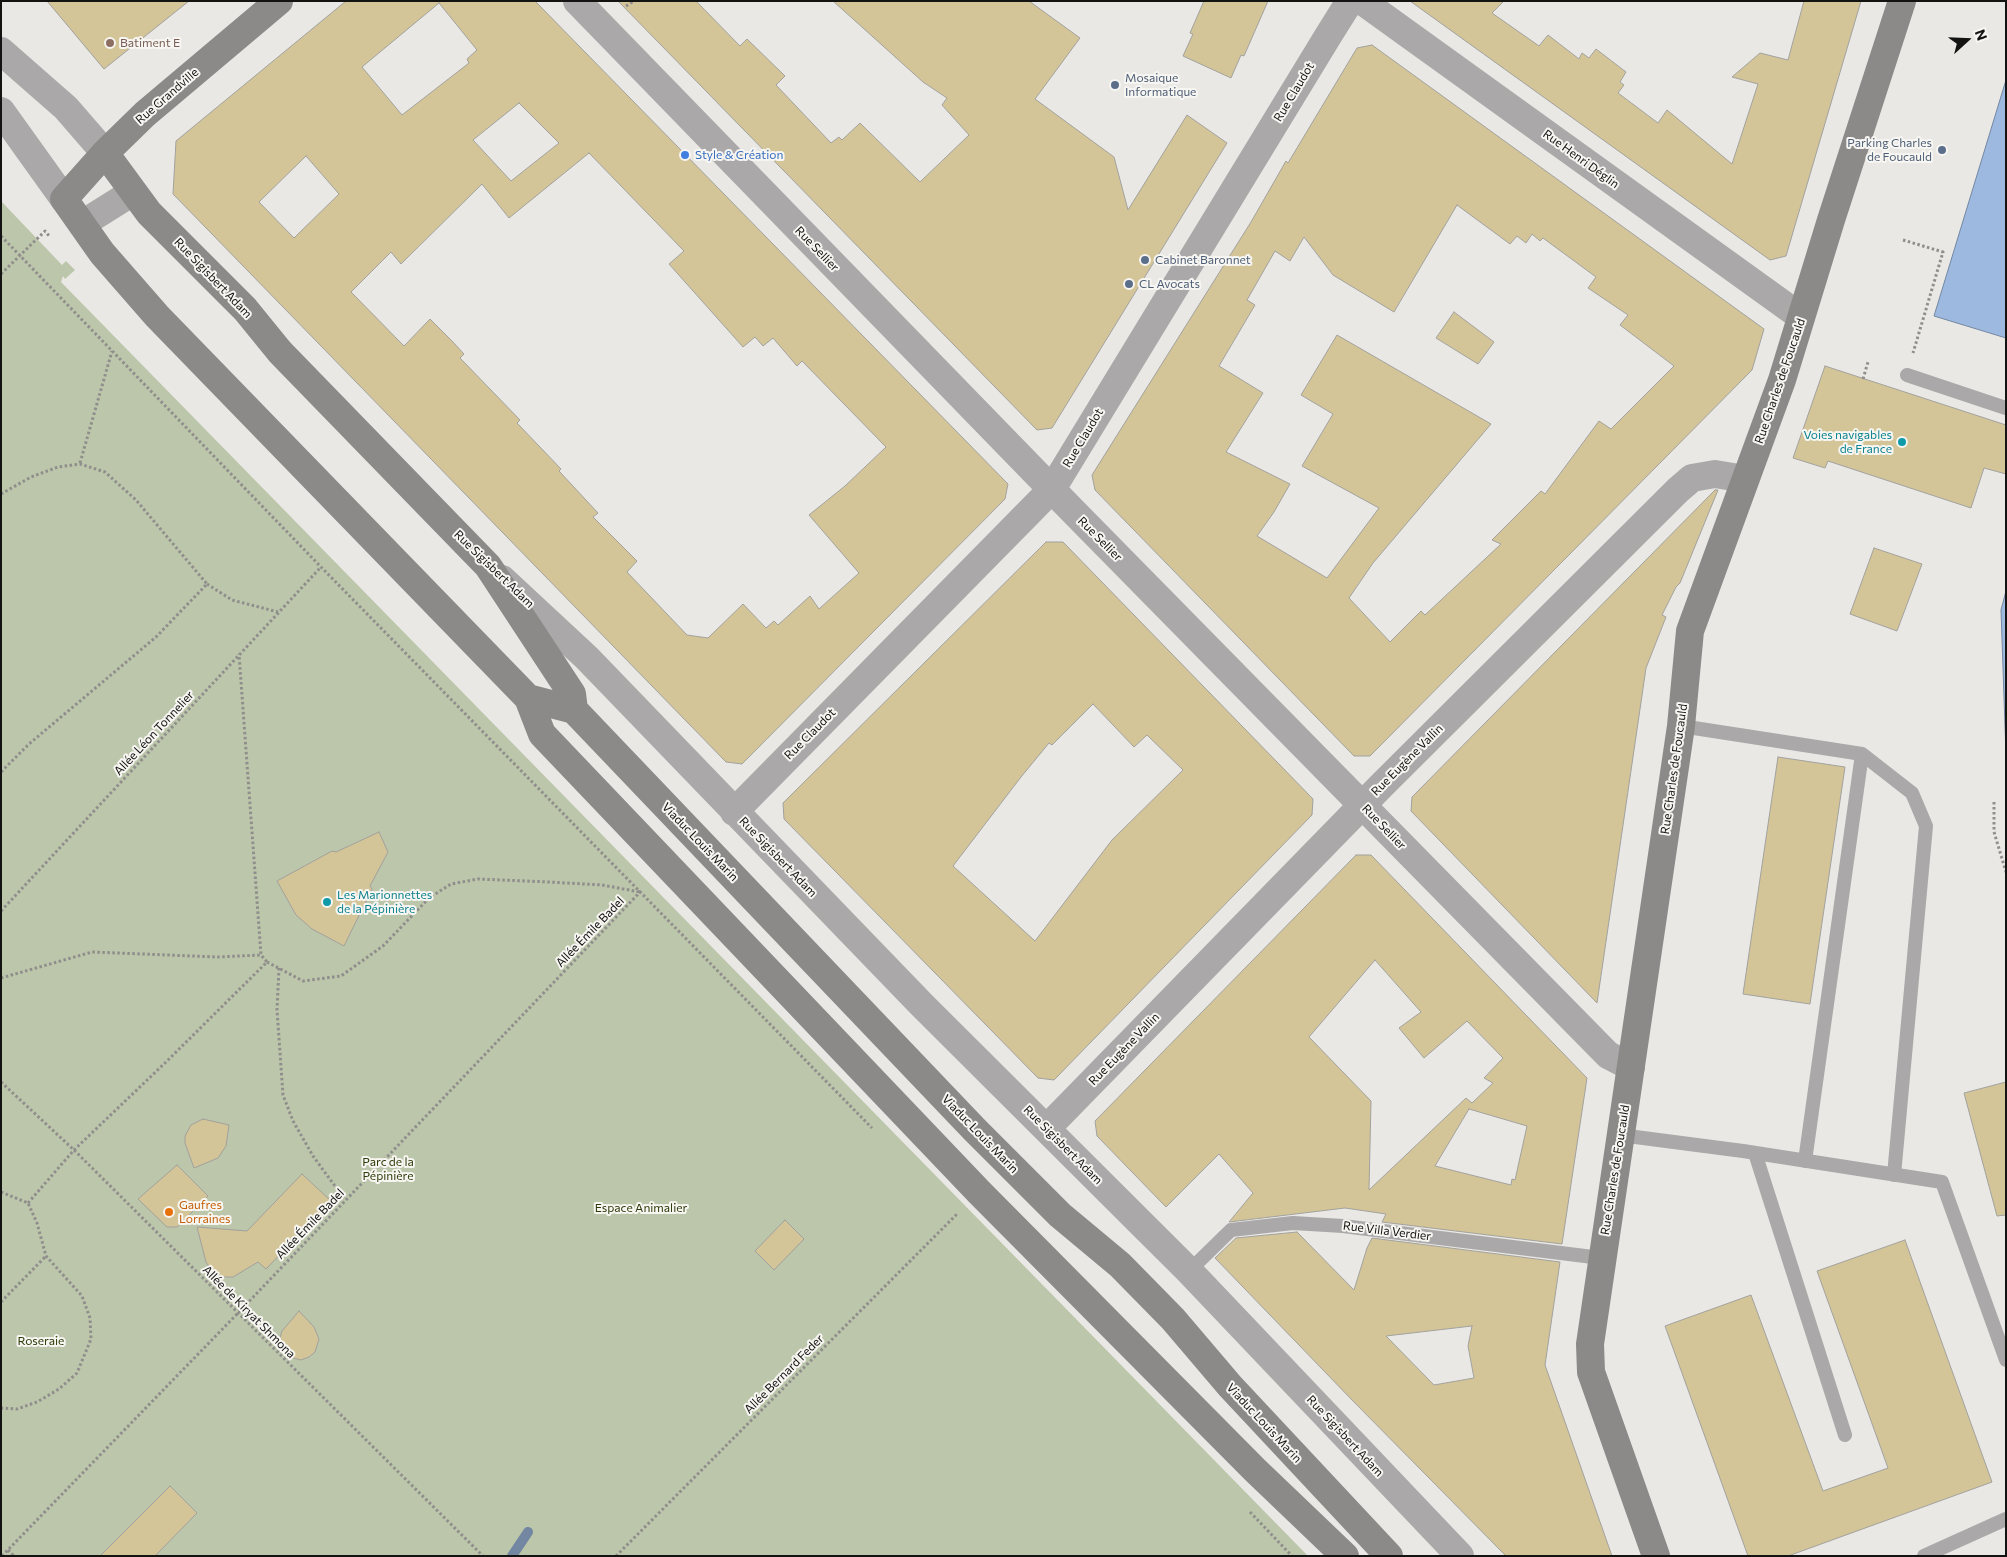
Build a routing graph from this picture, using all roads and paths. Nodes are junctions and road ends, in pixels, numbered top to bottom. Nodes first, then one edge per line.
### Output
1 (279, 1) edge
2 (577, 1) edge
3 (1352, 1) edge
4 (1362, 1) edge
5 (1902, 1) edge
6 (1, 51) edge
7 (1, 111) edge
8 (105, 153) junction
9 (133, 192) junction
10 (64, 199) junction
11 (82, 224) junction
12 (1, 236) edge
13 (1903, 240) dead end
14 (56, 244) dead end
15 (20, 256) junction
16 (1, 274) edge
17 (1801, 317) junction
18 (112, 351) junction
19 (1868, 362) dead end
20 (1906, 375) joint
21 (1863, 379) dead end
22 (2006, 408) edge
23 (80, 464) junction
24 (1746, 480) junction
25 (1052, 489) junction
26 (1, 494) edge
27 (488, 566) junction
28 (321, 567) junction
29 (207, 584) junction
30 (278, 612) junction
31 (239, 654) junction
32 (528, 698) junction
33 (574, 710) junction
34 (1681, 726) junction
35 (1862, 754) junction
36 (1, 772) edge
37 (1994, 802) dead end
38 (1363, 805) junction
39 (734, 812) junction
40 (2006, 872) edge
41 (645, 887) dead end
42 (640, 892) junction
43 (1, 911) edge
44 (261, 955) junction
45 (267, 962) junction
46 (279, 968) junction
47 (1, 978) edge
48 (1631, 1067) junction
49 (1, 1082) edge
50 (1047, 1128) junction
51 (874, 1130) dead end
52 (1620, 1135) junction
53 (74, 1150) junction
54 (1755, 1153) junction
55 (1805, 1160) junction
56 (1894, 1175) junction
57 (1, 1192) edge
58 (345, 1200) junction
59 (28, 1203) junction
60 (960, 1210) dead end
61 (956, 1214) junction
62 (963, 1222) dead end
63 (46, 1256) junction
64 (1601, 1258) junction
65 (1189, 1271) junction
66 (1, 1302) edge
67 (238, 1313) junction
68 (2006, 1360) edge
69 (1, 1408) edge
70 (1845, 1435) dead end
71 (1244, 1505) dead end
72 (2006, 1519) edge
73 (8, 1550) junction
74 (2, 1556) edge
75 (14, 1556) edge
76 (483, 1556) edge
77 (616, 1556) edge
78 (1292, 1556) edge
79 (1345, 1556) edge
80 (1389, 1556) edge
81 (1460, 1556) edge
82 (1656, 1556) edge
83 (1924, 1556) edge

1 - 8 main road, Rue Grandville
2 - 25 street, Rue Sellier
3 - 25 street, Rue Claudot
4 - 17 street, Rue Henri Déglin
5 - 17 main road, Rue Charles de Foucauld
6 - 8 street
7 - 10 street
8 - 9 main road, Rue Sigisbert Adam
8 - 10 main road, Rue Grandville
9 - 11 street
9 - 27 main road, Rue Sigisbert Adam
10 - 11 main road
11 - 32 main road
12 - 15 path
13 - 20 path
14 - 15 path
15 - 16 path
15 - 18 path
17 - 24 main road, Rue Charles de Foucauld
18 - 23 path
18 - 28 path
19 - 21 path
20 - 22 lane
23 - 26 path
23 - 29 path
24 - 34 main road, Rue Charles de Foucauld
24 - 38 street, Rue Eugène Vallin
25 - 38 street, Rue Sellier
25 - 39 street, Rue Claudot
27 - 33 main road, Viaduc Louis Marin
27 - 39 street, Rue Sigisbert Adam
28 - 30 path, Allée Léon Tonnelier
28 - 42 path
29 - 30 path
29 - 36 path
30 - 31 path, Allée Léon Tonnelier
31 - 43 path, Allée Léon Tonnelier
31 - 44 path
32 - 33 main road
32 - 79 main road
33 - 80 main road, Viaduc Louis Marin
34 - 35 lane
34 - 48 main road, Rue Charles de Foucauld
35 - 55 lane
35 - 56 lane
37 - 40 path
38 - 48 street, Rue Sellier
38 - 50 street, Rue Eugène Vallin
39 - 50 street, Rue Sigisbert Adam
41 - 42 path, Allée Émile Badel
42 - 46 path
42 - 51 path
42 - 58 path, Allée Émile Badel
44 - 45 path
44 - 47 path
45 - 46 path
45 - 53 path
46 - 58 path
48 - 52 main road, Rue Charles de Foucauld
49 - 53 path, Allée de Kiryat Shmona
50 - 65 street, Rue Sigisbert Adam
52 - 54 lane
52 - 64 main road, Rue Charles de Foucauld
53 - 59 path
53 - 67 path, Allée de Kiryat Shmona
54 - 55 lane
54 - 70 lane
55 - 56 lane
56 - 68 lane
57 - 59 path
58 - 67 path, Allée Émile Badel
59 - 63 path
60 - 61 path, Allée Bernard Feder
61 - 62 path
61 - 77 path, Allée Bernard Feder
63 - 66 path
63 - 69 path
64 - 65 lane, Rue Villa Verdier
64 - 82 main road, Rue Charles de Foucauld
65 - 81 street, Rue Sigisbert Adam
67 - 73 path, Allée Émile Badel
67 - 76 path, Allée de Kiryat Shmona
71 - 78 path
72 - 83 lane
73 - 74 path, Allée Émile Badel
73 - 75 path

